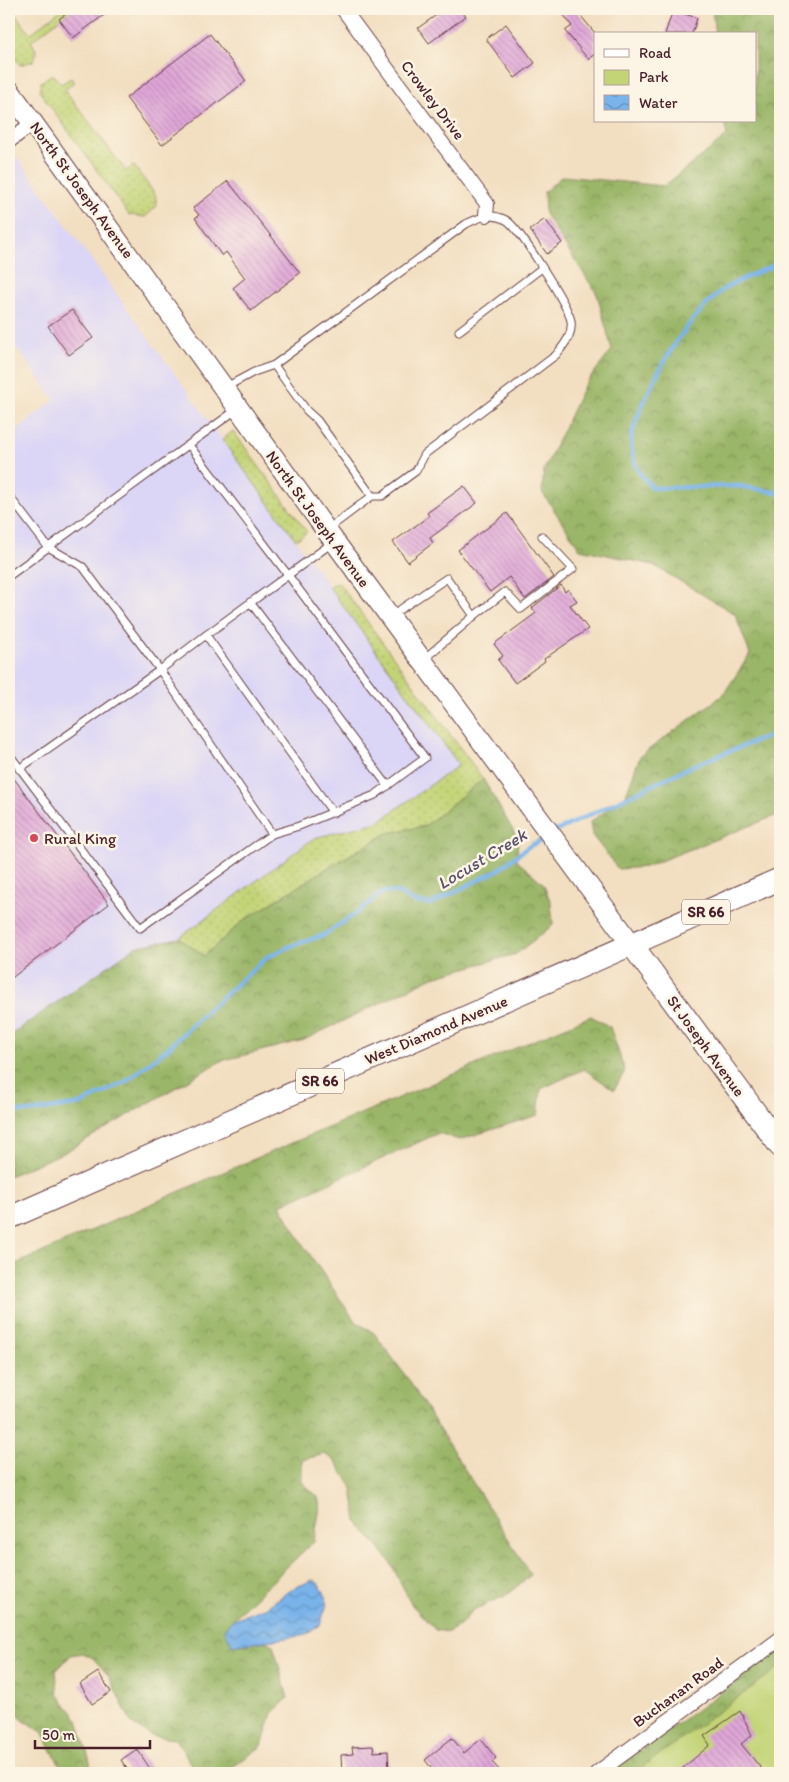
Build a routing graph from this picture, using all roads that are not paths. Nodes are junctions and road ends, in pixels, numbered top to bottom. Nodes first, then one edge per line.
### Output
1 (343, 9) edge
2 (9, 90) edge
3 (33, 123) junction
4 (9, 141) edge
5 (486, 215) junction
6 (542, 268) junction
7 (459, 331) dead end
8 (274, 365) junction
9 (224, 388) junction
10 (239, 408) junction
11 (188, 445) junction
12 (9, 496) edge
13 (372, 496) junction
14 (330, 536) junction
15 (542, 536) dead end
16 (48, 547) junction
17 (288, 575) junction
18 (9, 576) edge
19 (250, 602) junction
20 (390, 616) junction
21 (474, 616) junction
22 (206, 635) junction
23 (422, 660) junction
24 (160, 670) junction
25 (9, 754) edge
26 (20, 769) junction
27 (388, 786) junction
28 (333, 813) junction
29 (272, 834) junction
30 (780, 879) edge
31 (632, 944) junction
32 (780, 1146) edge
33 (9, 1218) edge
34 (780, 1639) edge
35 (598, 1773) edge

1 - 5 street, Crowley Drive
2 - 3 main road, North St Joseph Avenue
3 - 4 street
3 - 9 main road, North St Joseph Avenue
5 - 6 lane
5 - 8 lane
6 - 7 lane
6 - 13 lane
8 - 9 lane
8 - 13 lane
9 - 10 main road, North St Joseph Avenue
10 - 11 lane
10 - 14 main road, North St Joseph Avenue
11 - 16 lane
11 - 17 lane
12 - 16 lane
13 - 14 lane
14 - 17 lane
14 - 20 main road, North St Joseph Avenue
15 - 21 lane
16 - 18 lane
16 - 24 lane
17 - 19 lane
17 - 27 lane
19 - 22 lane
19 - 27 lane
20 - 21 lane
20 - 23 main road, North St Joseph Avenue
21 - 23 lane
22 - 24 lane
22 - 28 lane
23 - 31 main road, North St Joseph Avenue
24 - 26 lane
24 - 29 lane
25 - 26 lane
26 - 29 lane
27 - 28 lane
28 - 29 lane
30 - 31 main road, West Diamond Avenue / SR 66
31 - 32 main road, St Joseph Avenue
31 - 33 main road, West Diamond Avenue / SR 66
34 - 35 street, Buchanan Road

